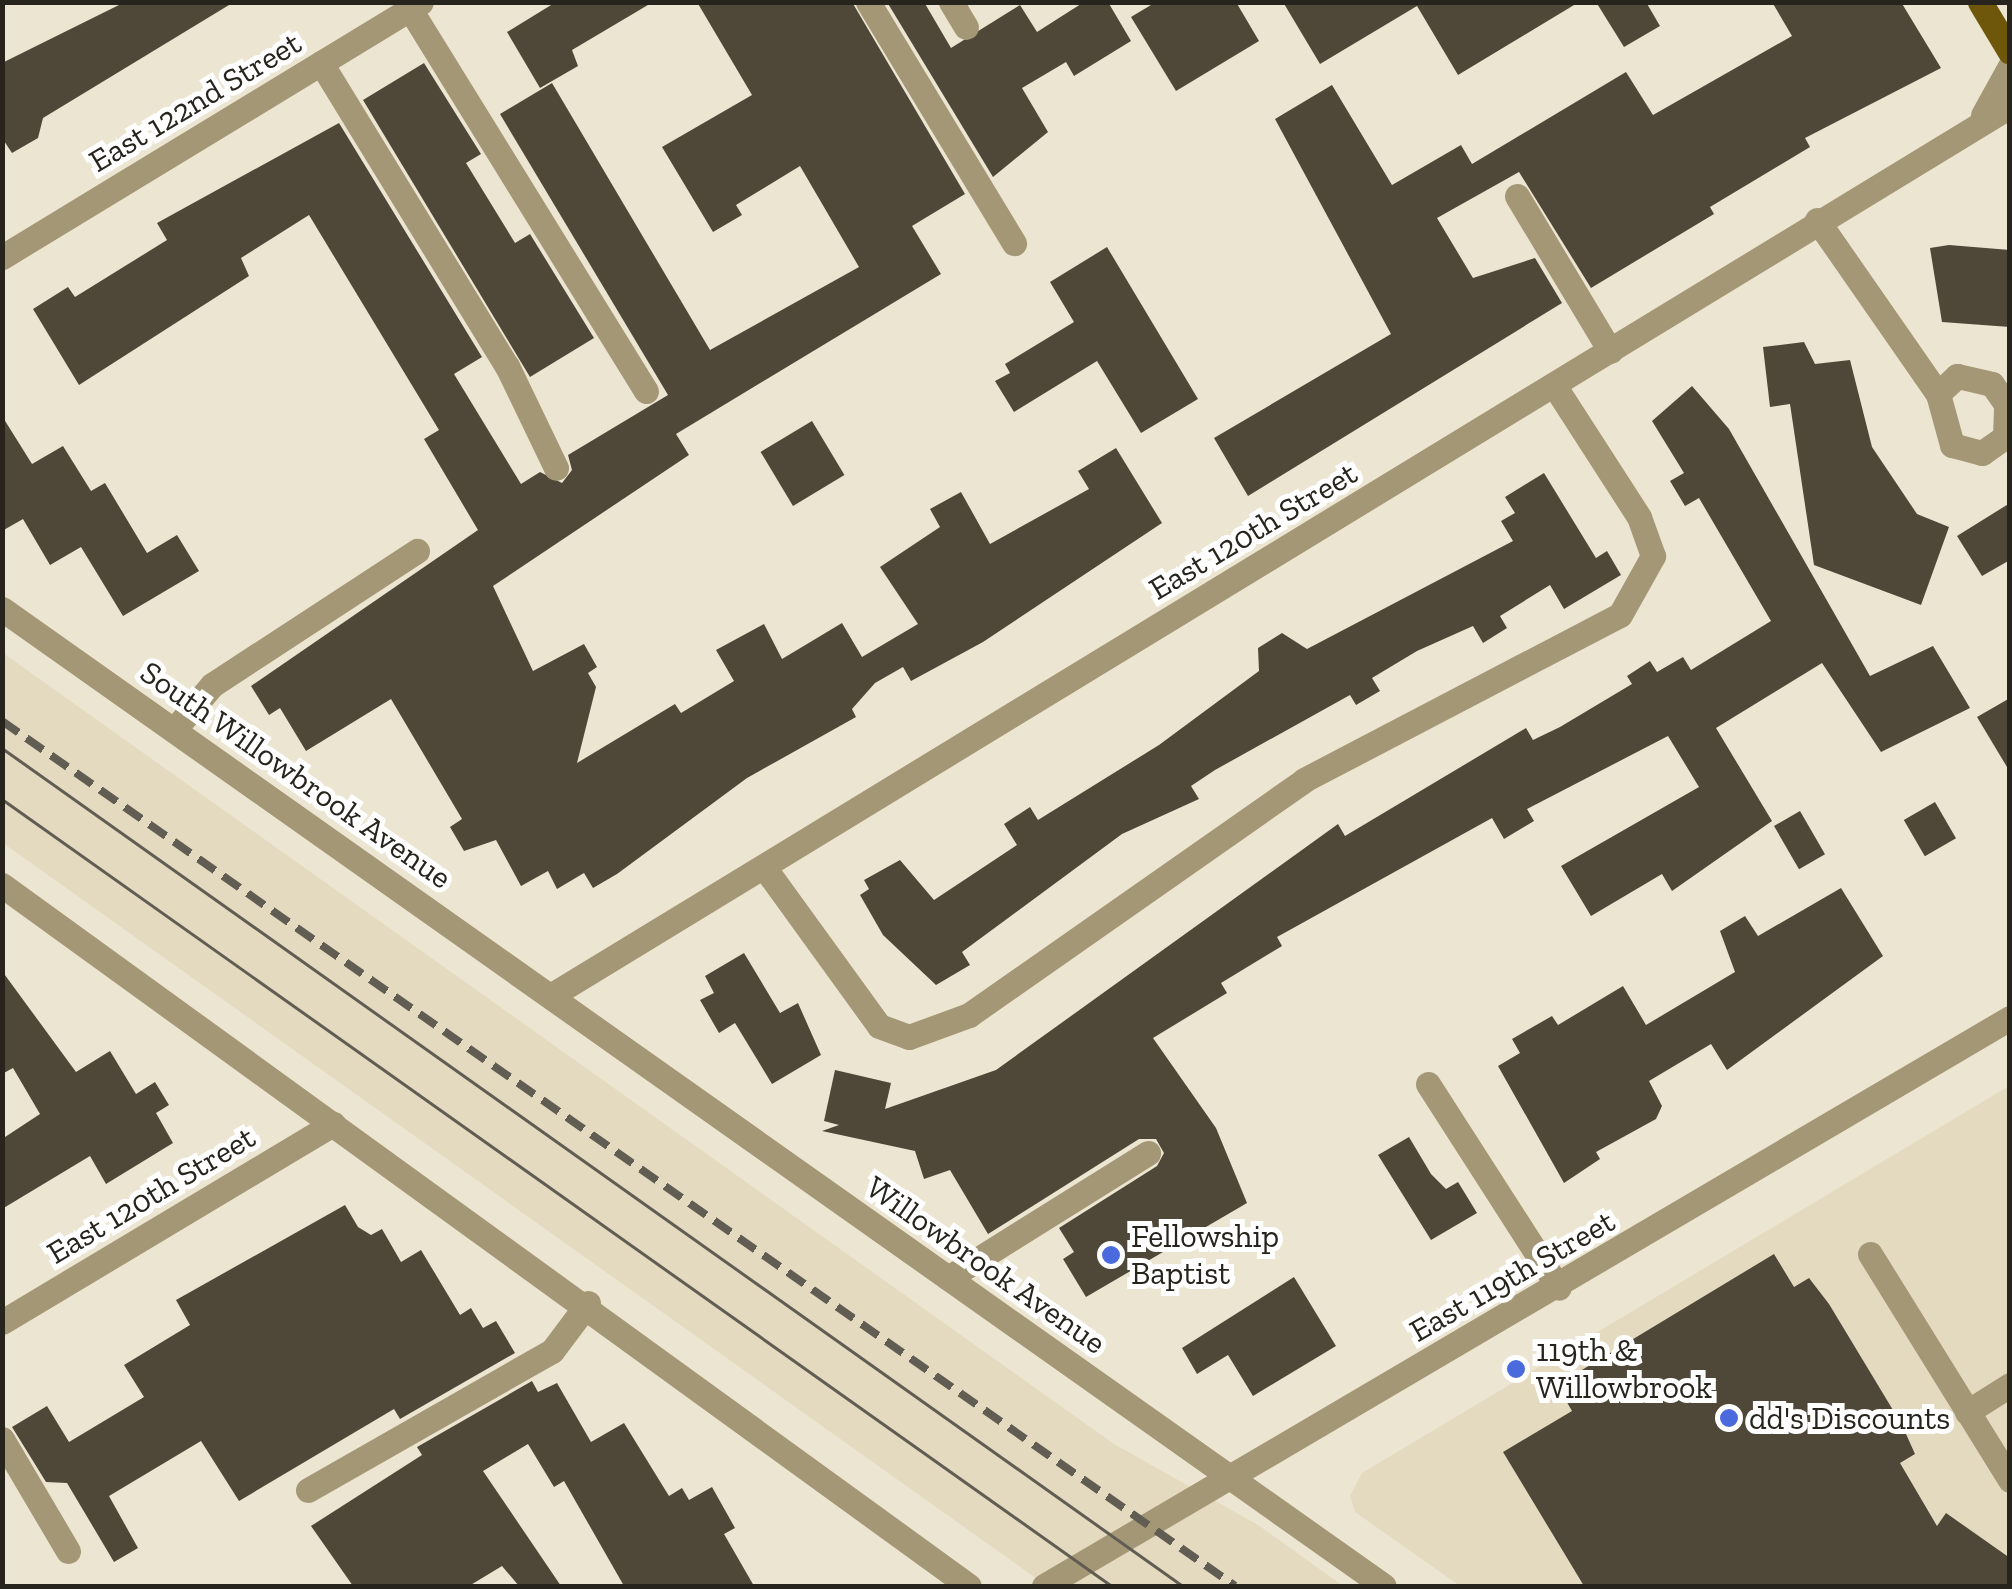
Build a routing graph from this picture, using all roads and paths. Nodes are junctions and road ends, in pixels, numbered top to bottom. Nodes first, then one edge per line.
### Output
1 (868, 2) edge
2 (951, 2) edge
3 (1980, 2) edge
4 (416, 6) edge
5 (966, 27) dead end
6 (2010, 52) edge
7 (321, 63) junction
8 (2010, 66) edge
9 (2010, 106) edge
10 (1984, 115) junction
11 (1517, 196) dead end
12 (1818, 220) junction
13 (1014, 242) dead end
14 (2, 257) edge
15 (1610, 350) junction
16 (1554, 385) junction
17 (646, 392) dead end
18 (1938, 394) dead end
19 (556, 468) dead end
20 (417, 551) dead end
21 (2, 609) edge
22 (174, 730) junction
23 (764, 867) junction
24 (2, 886) edge
25 (552, 995) junction
26 (2010, 1018) edge
27 (1428, 1084) dead end
28 (333, 1124) junction
29 (1148, 1153) dead end
30 (1870, 1254) dead end
31 (948, 1278) junction
32 (1560, 1288) junction
33 (588, 1304) junction
34 (2, 1322) edge
35 (2010, 1386) edge
36 (1966, 1412) junction
37 (2, 1439) edge
38 (1228, 1476) junction
39 (2010, 1480) edge
40 (308, 1490) dead end
41 (68, 1552) dead end
42 (969, 1586) edge
43 (1044, 1586) edge
44 (1384, 1586) edge

1 - 13 street
2 - 5 street
3 - 6 main road
4 - 7 street, East 122nd Street
4 - 17 street
7 - 14 street, East 122nd Street
7 - 19 street
8 - 10 street, East 120th Street
9 - 10 street, East 120th Street
10 - 12 street, East 120th Street
11 - 15 street
12 - 15 street, East 120th Street
12 - 18 street
15 - 16 street, East 120th Street
16 - 23 street, East 120th Street
16 - 23 street
20 - 22 street
21 - 22 street, South Willowbrook Avenue
22 - 25 street, South Willowbrook Avenue
23 - 25 street, East 120th Street
24 - 28 street
25 - 31 street, Willowbrook Avenue
26 - 32 street, East 119th Street
27 - 32 street
28 - 33 street
28 - 34 street, East 120th Street
29 - 31 street
30 - 36 street
31 - 38 street, Willowbrook Avenue
32 - 38 street, East 119th Street
33 - 40 street
33 - 42 street
35 - 36 street
36 - 39 street
37 - 41 street
38 - 43 street, East 119th Street
38 - 44 street, Willowbrook Avenue

